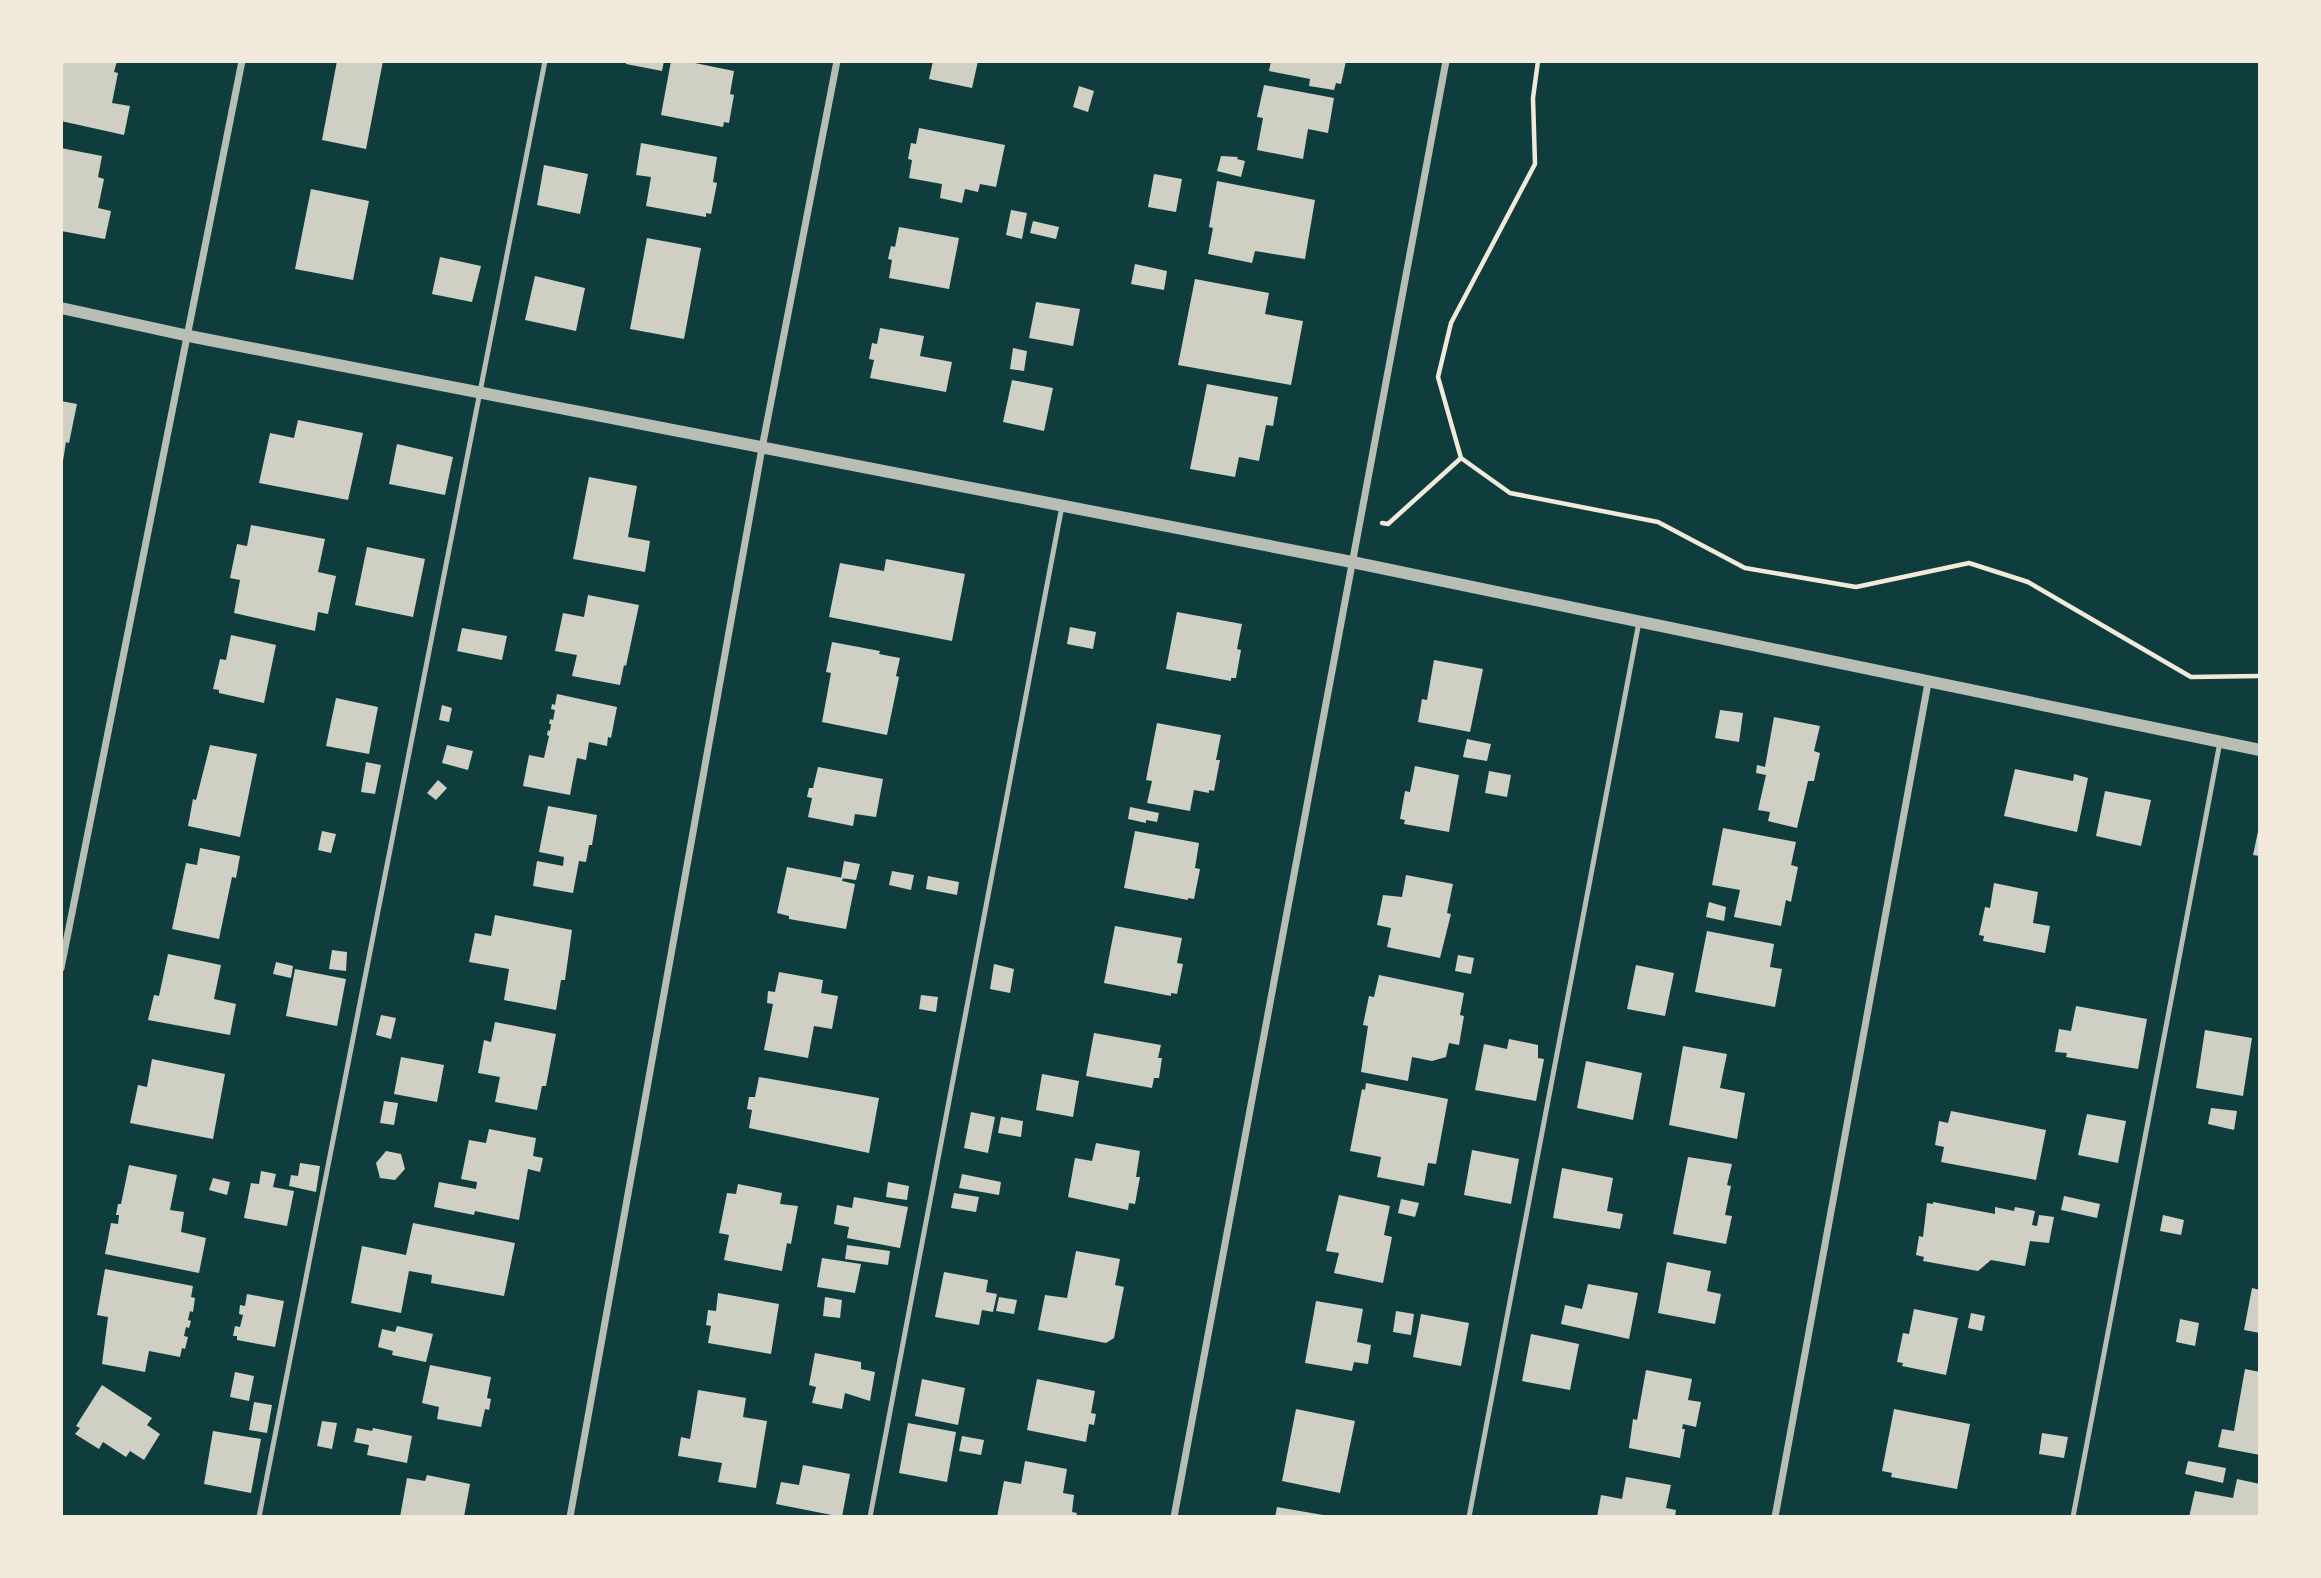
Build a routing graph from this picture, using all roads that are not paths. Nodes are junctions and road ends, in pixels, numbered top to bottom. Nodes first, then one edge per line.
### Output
1 (242, 61) edge
2 (545, 61) edge
3 (837, 61) edge
4 (1446, 61) edge
5 (61, 307) edge
6 (189, 336) junction
7 (479, 393) junction
8 (762, 448) junction
9 (1062, 506) junction
10 (1352, 562) junction
11 (1639, 622) junction
12 (1928, 683) junction
13 (2220, 742) junction
14 (2260, 750) edge
15 (61, 968) edge
16 (259, 1517) edge
17 (570, 1517) edge
18 (870, 1517) edge
19 (1174, 1517) edge
20 (1469, 1517) edge
21 (1775, 1517) edge
22 (2073, 1517) edge

1 - 6 street
2 - 7 lane
3 - 8 street
4 - 10 street
5 - 6 street
6 - 7 street
6 - 15 street
7 - 8 street
7 - 16 lane
8 - 9 street
8 - 17 street
9 - 10 street
9 - 18 lane
10 - 11 street
10 - 19 street
11 - 12 street
11 - 20 lane
12 - 13 street
12 - 21 street
13 - 14 street
13 - 22 lane

